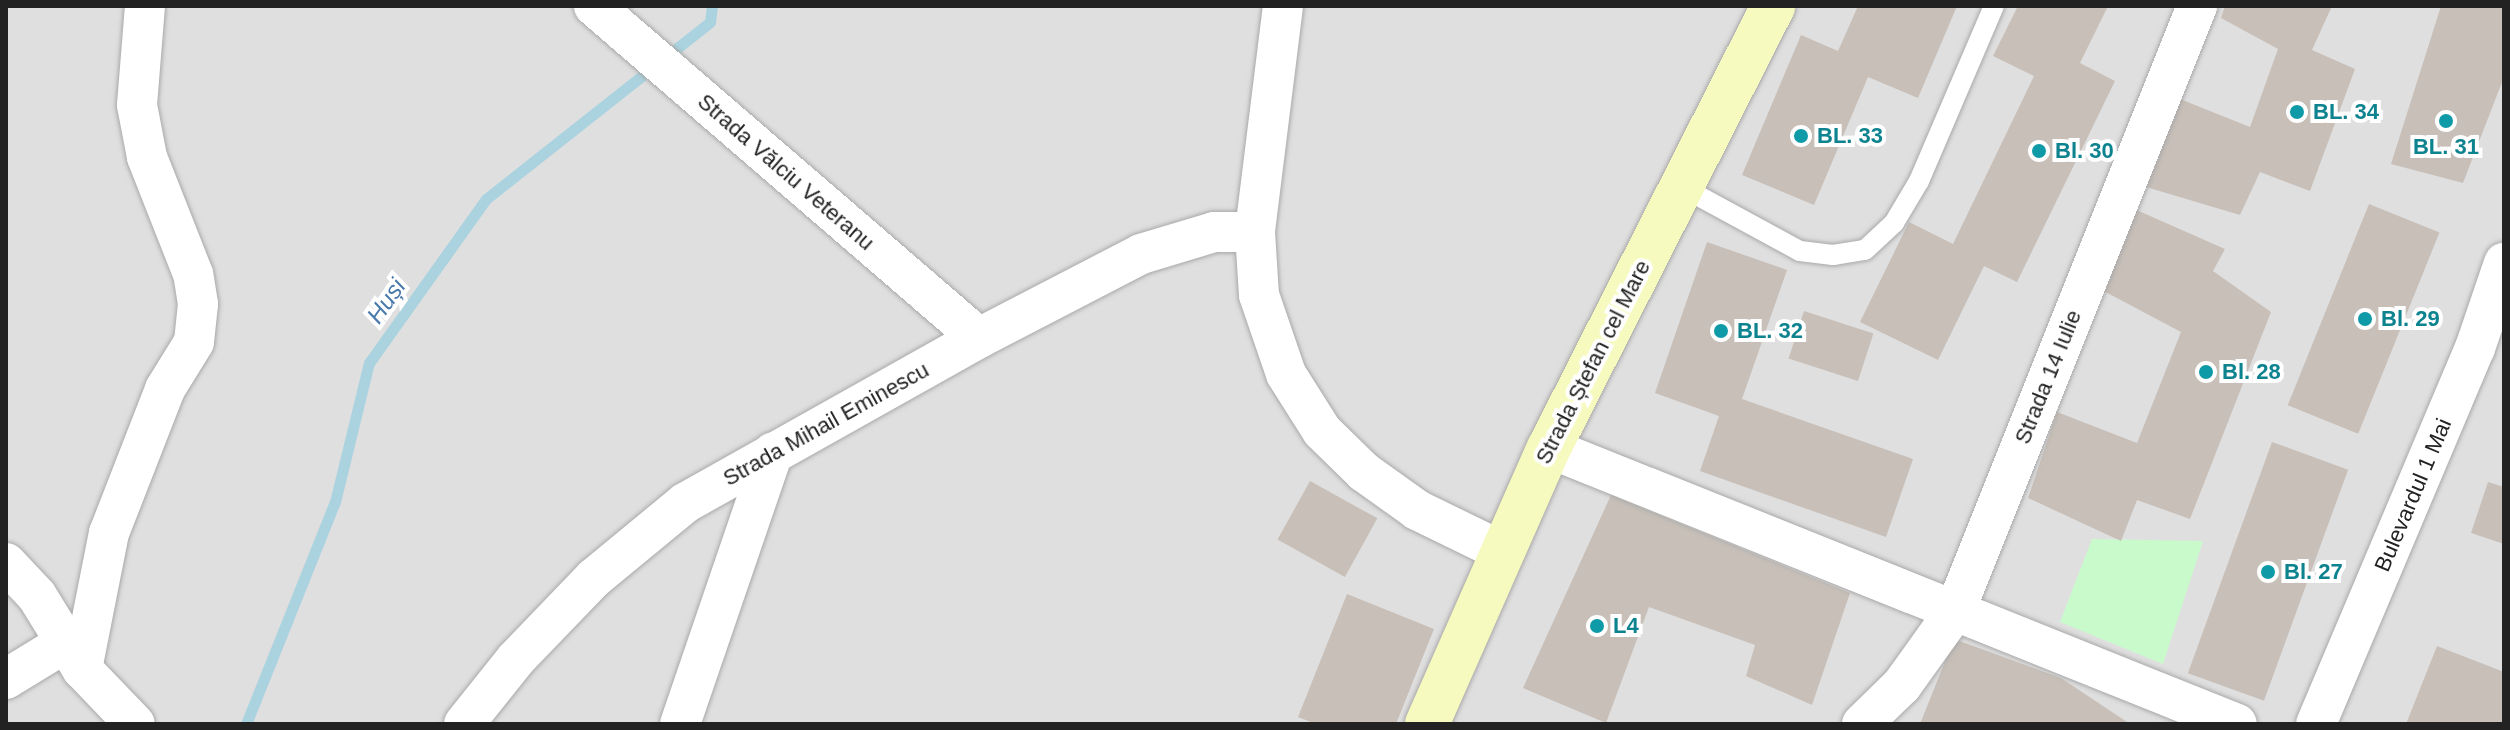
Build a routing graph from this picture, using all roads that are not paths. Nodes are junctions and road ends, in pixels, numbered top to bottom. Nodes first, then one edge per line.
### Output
1 (145, 6) edge
2 (1283, 6) edge
3 (1773, 6) edge
4 (1994, 6) edge
5 (2197, 6) edge
6 (600, 12) edge
7 (1682, 187) junction
8 (1255, 232) junction
9 (2504, 263) edge
10 (979, 338) junction
11 (1549, 448) junction
12 (773, 452) junction
13 (1501, 551) junction
14 (6, 563) edge
15 (1955, 611) junction
16 (73, 656) junction
17 (6, 679) edge
18 (135, 724) edge
19 (464, 724) edge
20 (680, 724) edge
21 (1427, 724) edge
22 (1862, 724) edge
23 (2237, 724) edge
24 (2316, 724) edge

1 - 16 street
2 - 8 street
3 - 7 street, Strada Ștefan cel Mare
4 - 7 lane
5 - 15 street, Strada 14 Iulie
6 - 10 street, Strada Vălciu Veteranu
7 - 11 street, Strada Ștefan cel Mare
8 - 10 street, Strada Mihail Eminescu
8 - 13 street
9 - 24 street, Bulevardul 1 Mai
10 - 12 street, Strada Mihail Eminescu
11 - 13 street, Strada Ștefan cel Mare
11 - 15 street
12 - 19 street, Strada Mihail Eminescu
12 - 20 street
13 - 21 street, Strada Ștefan cel Mare
14 - 16 street
15 - 22 street, Strada 14 Iulie
15 - 23 street
16 - 17 street
16 - 18 street

